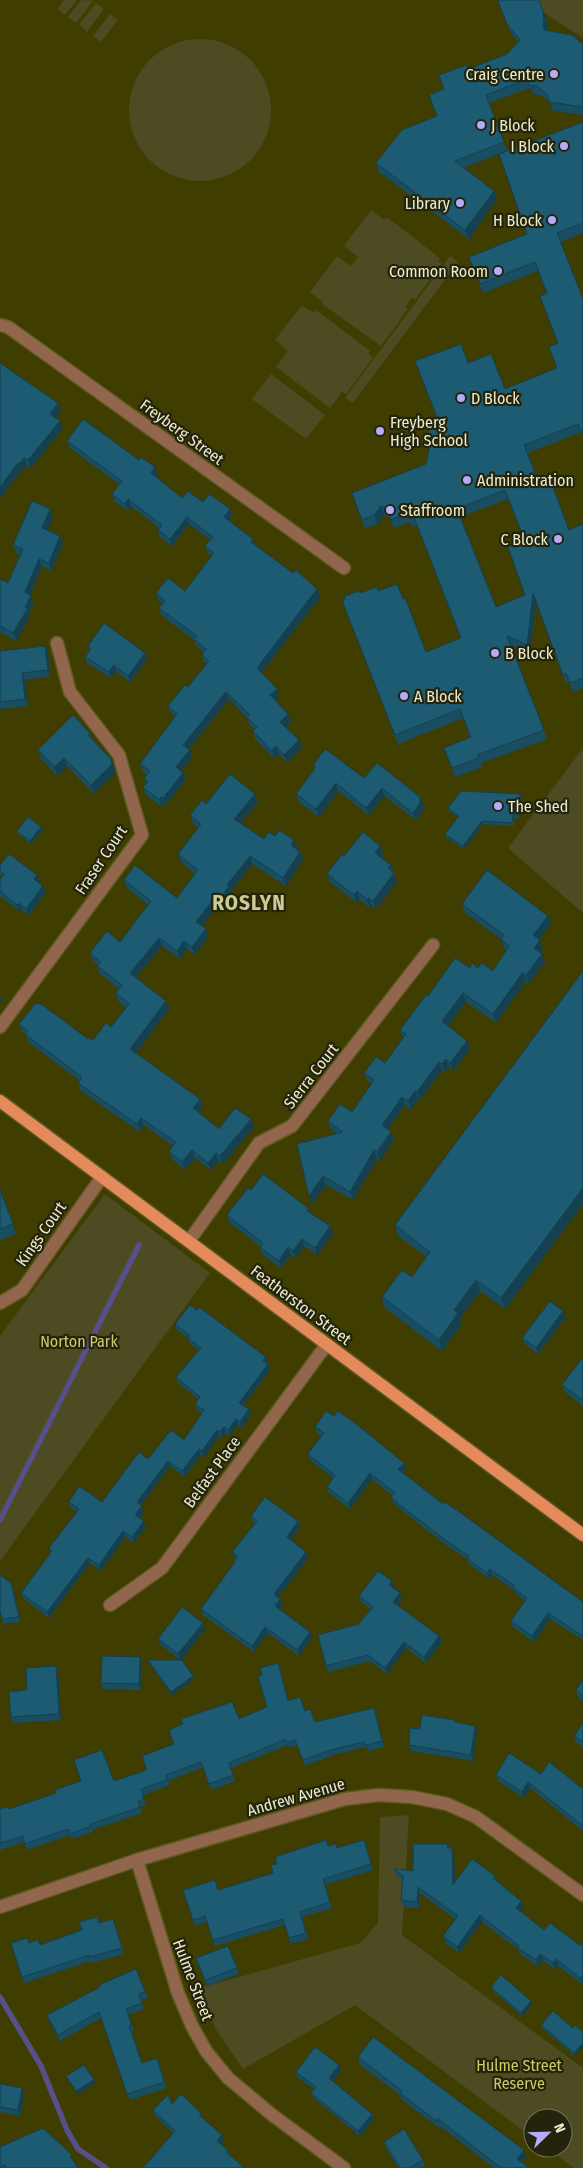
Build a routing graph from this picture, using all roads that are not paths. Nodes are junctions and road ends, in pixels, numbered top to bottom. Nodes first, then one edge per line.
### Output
1 (0, 325) edge
2 (344, 568) dead end
3 (57, 643) dead end
4 (433, 945) dead end
5 (0, 1028) edge
6 (0, 1101) edge
7 (102, 1176) junction
8 (189, 1241) junction
9 (0, 1303) edge
10 (327, 1344) junction
11 (583, 1535) edge
12 (110, 1605) dead end
13 (137, 1860) junction
14 (583, 1895) edge
15 (0, 1906) edge
16 (344, 2168) edge

1 - 2 street, Freyberg Street
3 - 5 street, Fraser Court
4 - 8 street, Sierra Court
6 - 7 main road, Featherston Street
7 - 8 main road, Featherston Street
7 - 9 street, Kings Court
8 - 10 main road, Featherston Street
10 - 11 main road, Featherston Street
10 - 12 street, Belfast Place
13 - 14 street, Andrew Avenue
13 - 15 street, Andrew Avenue
13 - 16 street, Hulme Street

